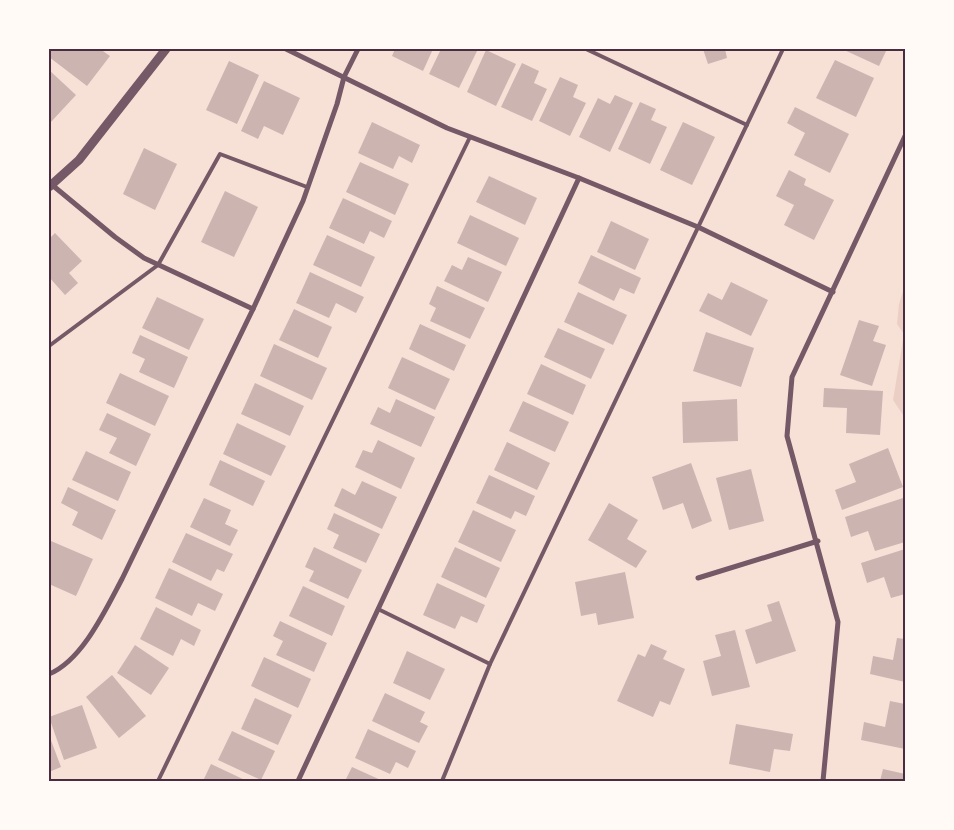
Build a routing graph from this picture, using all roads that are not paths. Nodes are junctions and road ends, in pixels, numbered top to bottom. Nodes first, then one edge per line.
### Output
1 (166, 49) edge
2 (286, 49) edge
3 (358, 49) edge
4 (586, 49) edge
5 (783, 49) edge
6 (344, 77) junction
7 (747, 125) junction
8 (905, 136) edge
9 (470, 137) junction
10 (579, 178) junction
11 (50, 185) edge
12 (307, 187) junction
13 (698, 228) junction
14 (158, 265) junction
15 (833, 292) junction
16 (253, 310) junction
17 (49, 346) edge
18 (818, 541) junction
19 (698, 578) dead end
20 (378, 608) junction
21 (490, 664) junction
22 (49, 674) edge
23 (158, 781) edge
24 (298, 781) edge
25 (442, 781) edge
26 (823, 781) edge

1 - 11 street
2 - 6 street
3 - 6 street
4 - 7 lane
5 - 7 lane
6 - 9 street
6 - 12 street
7 - 13 lane
8 - 15 street
9 - 10 street
9 - 23 lane
10 - 13 street
10 - 20 street
11 - 14 street
12 - 14 lane
12 - 16 street
13 - 15 street
13 - 21 lane
14 - 16 street
14 - 17 lane
15 - 18 street
16 - 22 street
18 - 19 street
18 - 26 street
20 - 21 lane
20 - 24 street
21 - 25 lane

